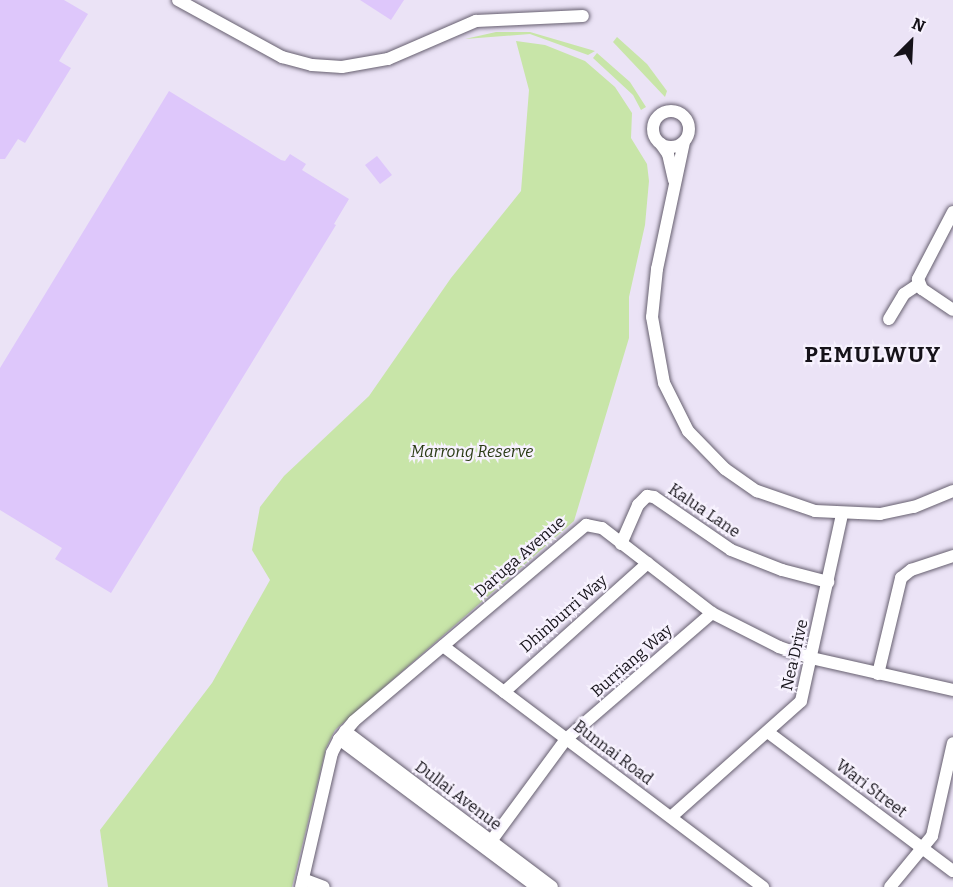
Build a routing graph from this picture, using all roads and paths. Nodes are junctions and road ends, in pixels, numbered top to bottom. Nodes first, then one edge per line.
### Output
1 (178, 0) edge
2 (583, 16) dead end
3 (684, 142) junction
4 (661, 144) junction
5 (674, 180) junction
6 (953, 212) edge
7 (919, 284) junction
8 (953, 310) edge
9 (889, 319) dead end
10 (953, 491) edge
11 (842, 515) junction
12 (621, 544) junction
13 (953, 556) edge
14 (648, 563) junction
15 (828, 582) junction
16 (712, 613) junction
17 (442, 646) junction
18 (811, 658) junction
19 (878, 674) junction
20 (953, 690) edge
21 (504, 692) junction
22 (769, 733) junction
23 (342, 735) junction
24 (566, 739) junction
25 (953, 743) edge
26 (671, 818) junction
27 (489, 844) junction
28 (922, 849) junction
29 (953, 871) edge
30 (302, 883) edge
31 (324, 887) edge
32 (537, 887) edge
33 (552, 887) edge
34 (763, 887) edge
35 (890, 887) edge

1 - 2 street
3 - 4 street
3 - 4 street
3 - 5 street
4 - 5 street
5 - 11 street
6 - 7 street
7 - 8 street
7 - 9 street
10 - 11 street
11 - 15 street, Nea Drive
12 - 14 street, Daruga Avenue
12 - 15 street, Kalua Lane
12 - 17 street, Daruga Avenue
13 - 19 street
14 - 16 street, Daruga Avenue
14 - 21 street, Dhinburri Way
15 - 18 street, Nea Drive
16 - 18 street, Daruga Avenue
16 - 24 street, Burriang Way
17 - 21 street, Bunnai Road
17 - 23 street, Daruga Avenue
18 - 19 street, Daruga Avenue
18 - 22 street, Nea Drive
19 - 20 street, Daruga Avenue
21 - 24 street, Bunnai Road
22 - 26 street, Nea Drive
22 - 28 street, Wari Street
23 - 27 street, Dullai Avenue
23 - 30 street, Daruga Avenue
24 - 26 street, Bunnai Road
24 - 27 street, Burriang Way
25 - 28 street
26 - 34 street, Bunnai Road
27 - 32 street, Dullai Avenue
27 - 33 street, Dullai Avenue
28 - 29 street, Wari Street
28 - 35 street
30 - 31 street

